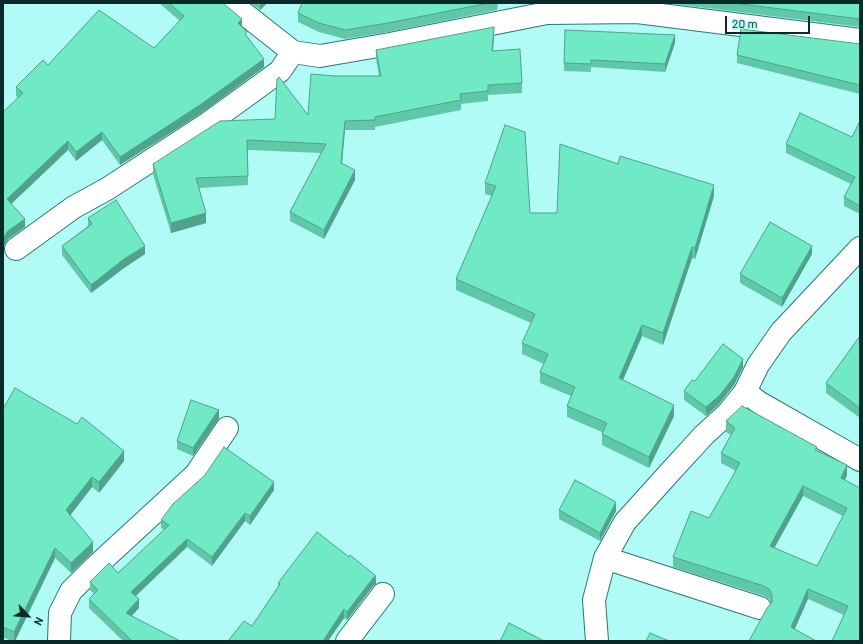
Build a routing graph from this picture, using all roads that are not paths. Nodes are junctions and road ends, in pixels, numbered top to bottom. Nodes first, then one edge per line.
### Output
1 (232, 3) edge
2 (860, 40) edge
3 (293, 52) junction
4 (860, 248) edge
5 (16, 249) dead end
6 (745, 392) junction
7 (227, 428) dead end
8 (860, 460) edge
9 (605, 558) junction
10 (384, 594) dead end
11 (760, 608) dead end
12 (59, 641) edge
13 (347, 641) edge
14 (597, 641) edge

1 - 3 street
2 - 3 street
3 - 5 street
4 - 6 street
6 - 8 street
6 - 9 street
7 - 12 street
9 - 11 street
9 - 14 street
10 - 13 street

